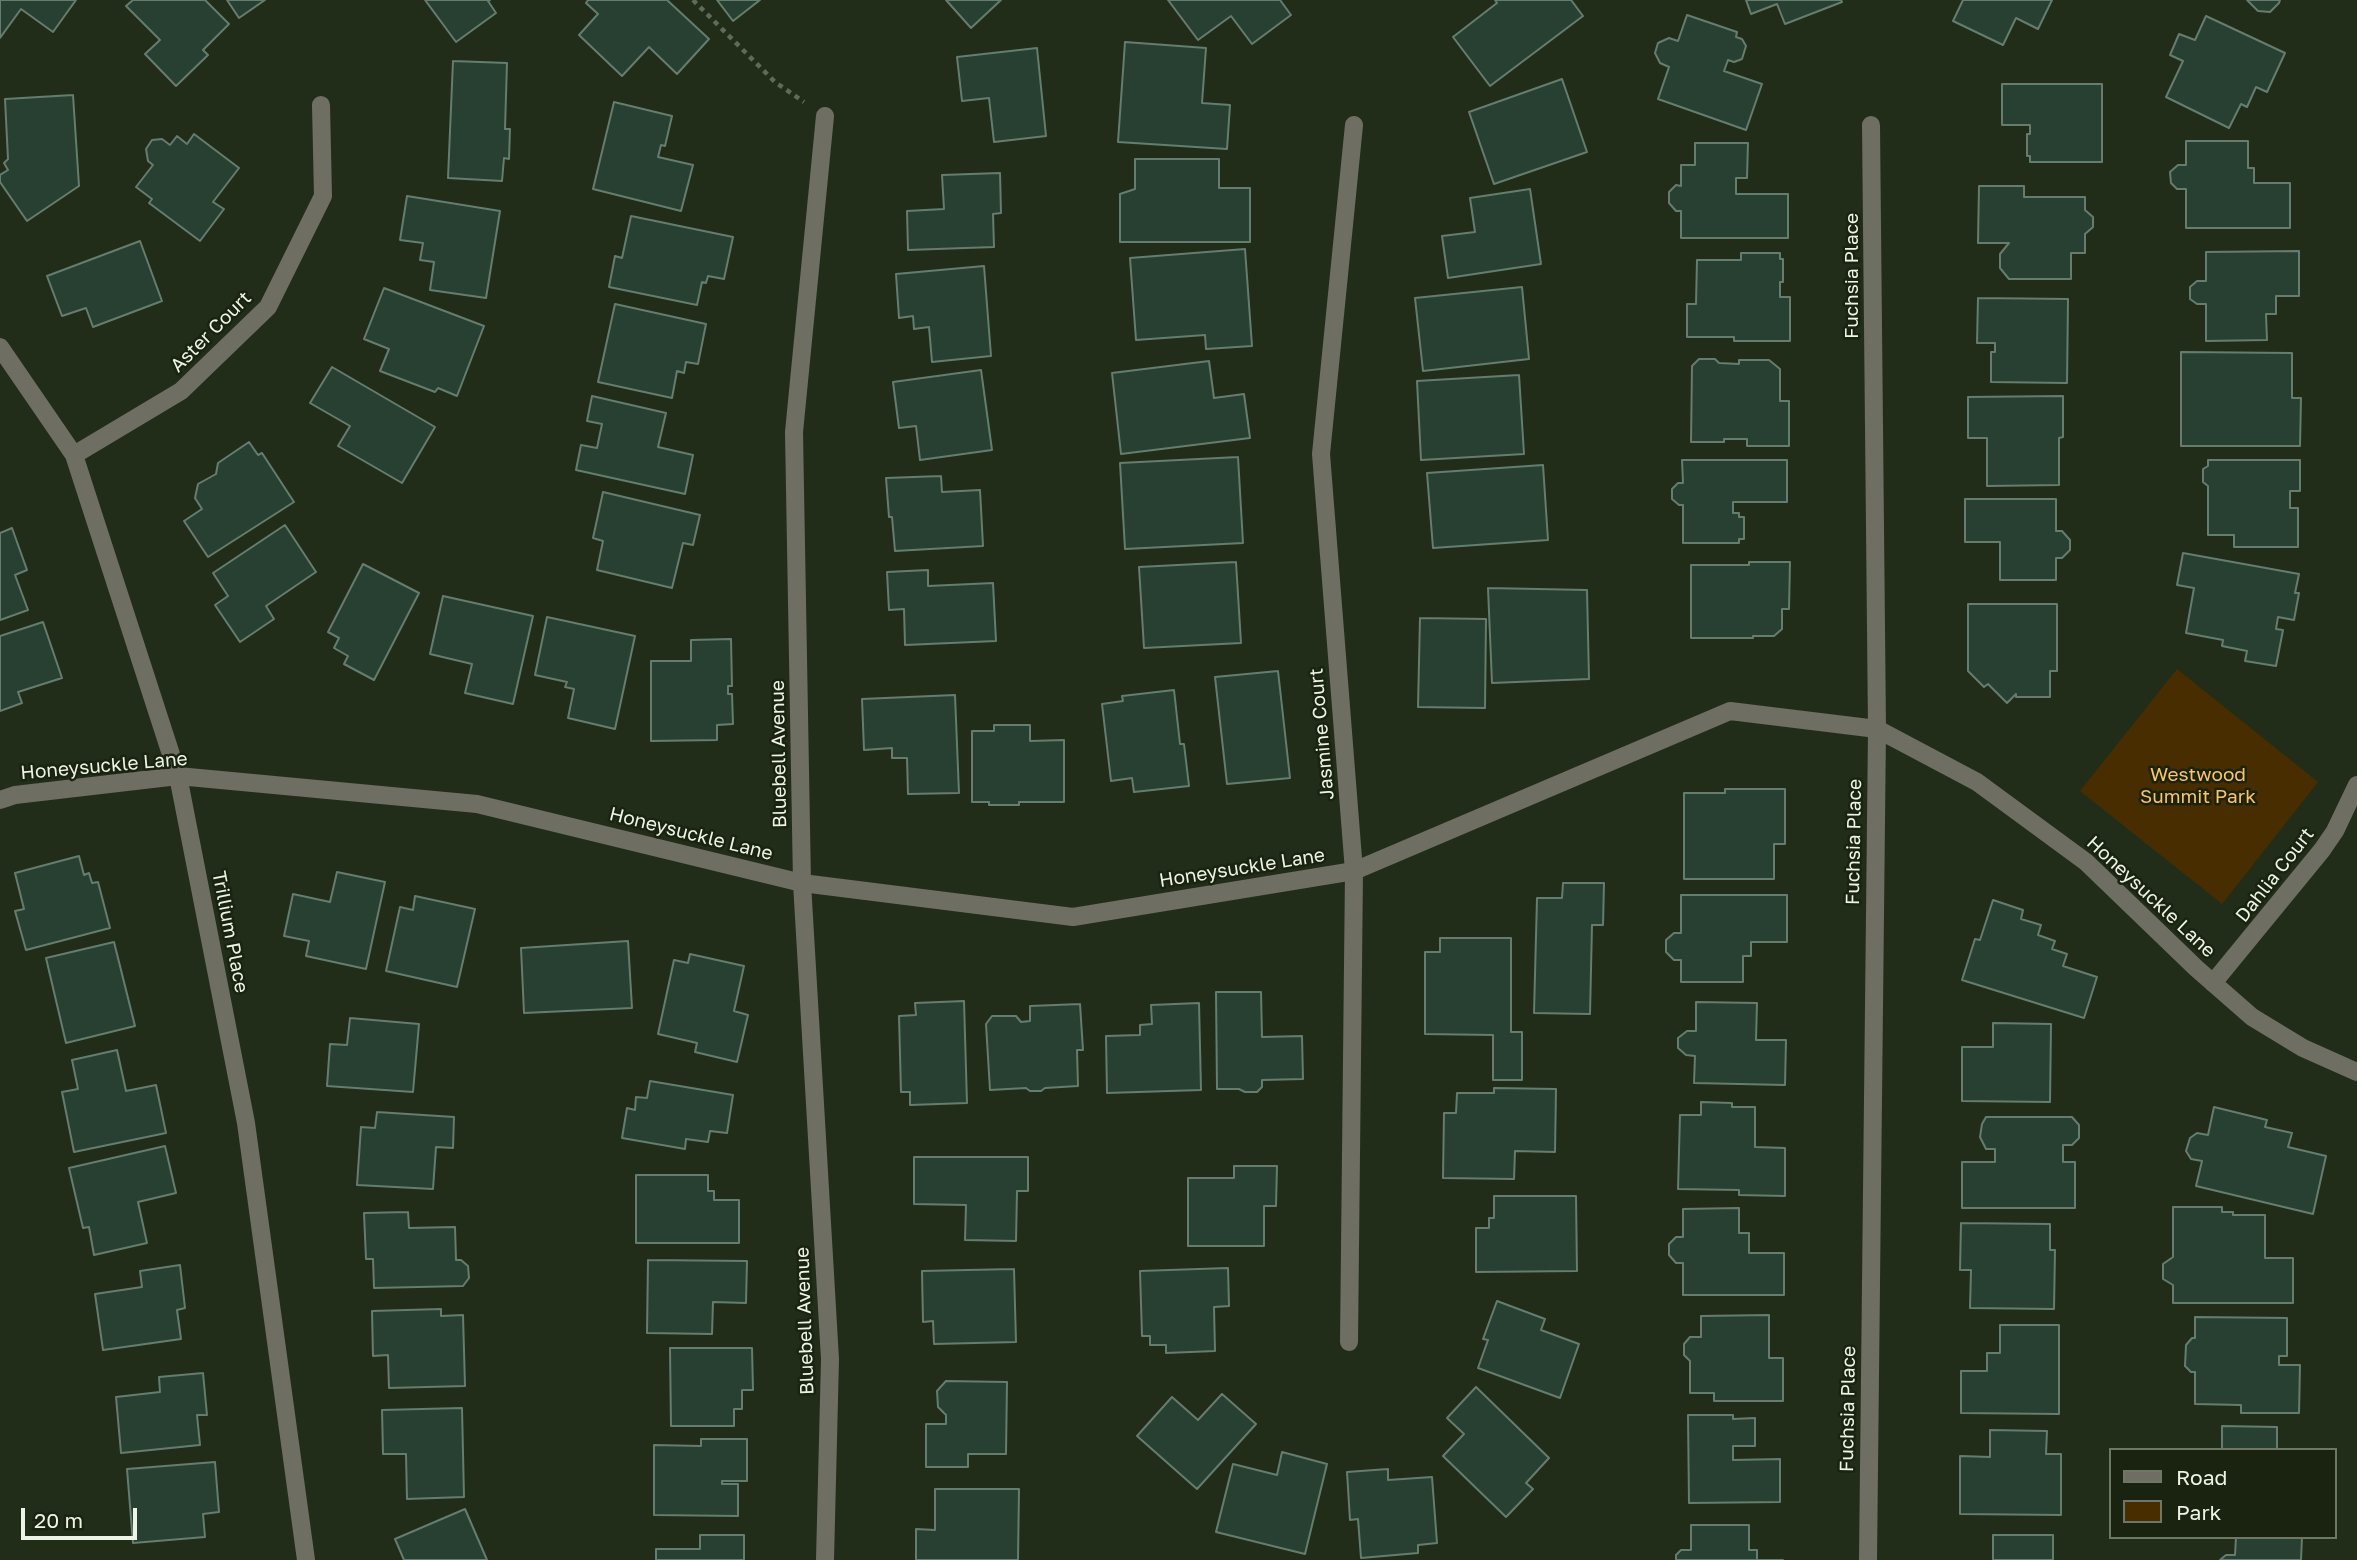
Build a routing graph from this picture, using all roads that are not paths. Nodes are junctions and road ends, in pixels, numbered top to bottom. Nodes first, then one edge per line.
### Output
1 (321, 105) dead end
2 (825, 116) dead end
3 (1354, 125) dead end
4 (1871, 125) dead end
5 (0, 347) edge
6 (74, 455) junction
7 (1877, 729) junction
8 (178, 776) junction
9 (2357, 785) edge
10 (0, 800) edge
11 (1354, 871) junction
12 (802, 883) junction
13 (2213, 983) junction
14 (2357, 1072) edge
15 (1349, 1342) dead end
16 (306, 1560) edge
17 (825, 1560) edge
18 (1868, 1560) edge

1 - 6 street, Aster Court
2 - 12 street, Bluebell Avenue
3 - 11 street, Jasmine Court
4 - 7 street, Fuchsia Place
5 - 6 street, Trillium Place
6 - 8 street, Trillium Place
7 - 11 street, Honeysuckle Lane
7 - 13 street, Honeysuckle Lane
7 - 18 street, Fuchsia Place
8 - 10 street, Honeysuckle Lane
8 - 12 street, Honeysuckle Lane
8 - 16 street, Trillium Place
9 - 13 street, Dahlia Court
11 - 12 street, Honeysuckle Lane
11 - 15 street, Jasmine Court
12 - 17 street, Bluebell Avenue
13 - 14 street, Honeysuckle Lane

